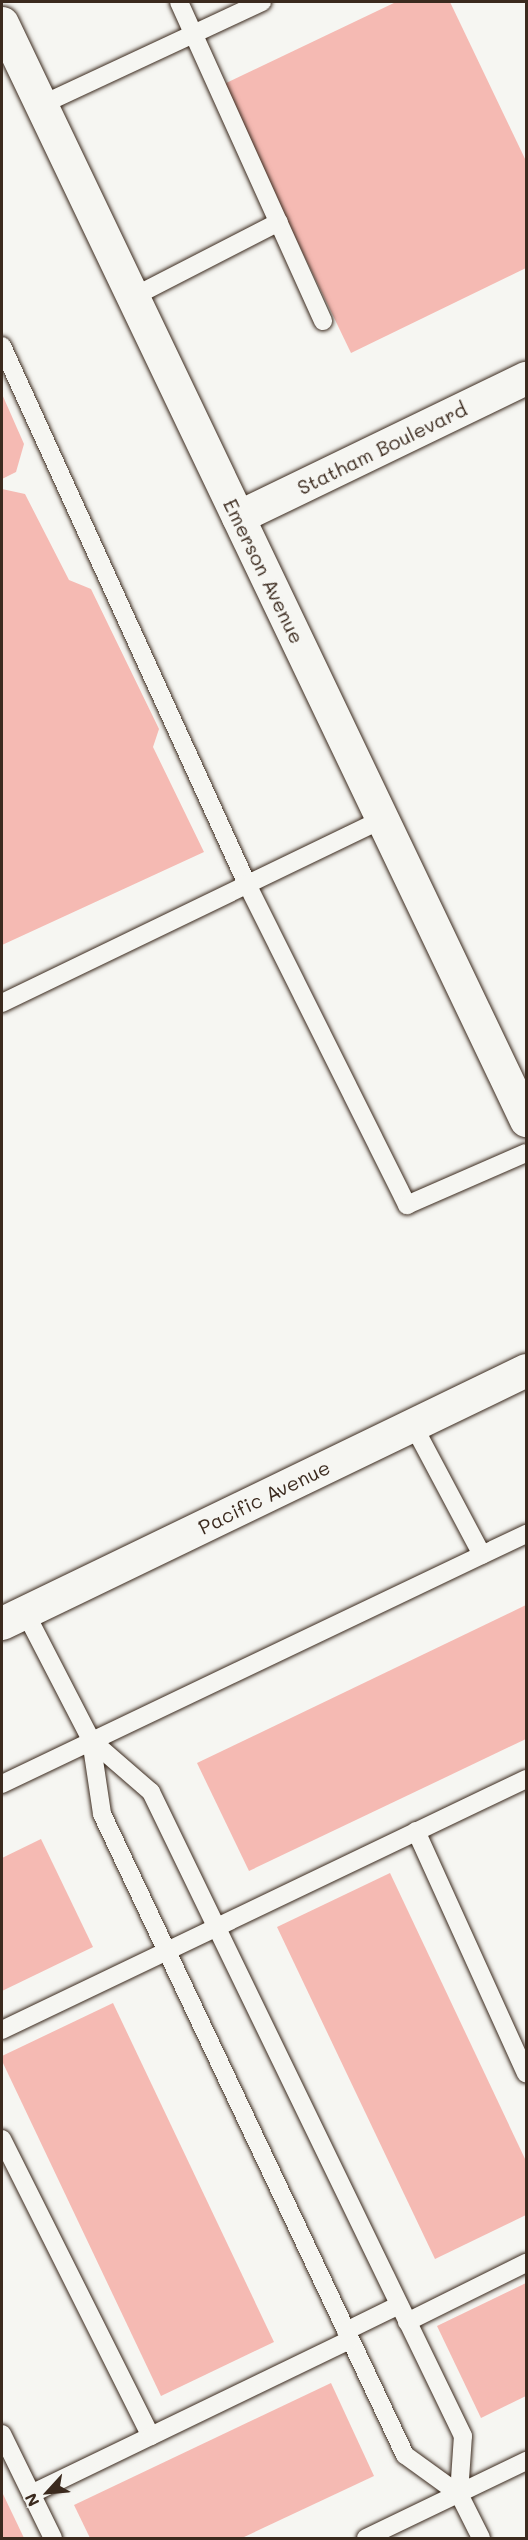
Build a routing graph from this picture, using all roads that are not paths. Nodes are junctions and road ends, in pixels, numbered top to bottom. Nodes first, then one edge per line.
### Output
1 (179, 2) edge
2 (262, 2) edge
3 (2, 23) edge
4 (195, 34) junction
5 (41, 105) junction
6 (279, 222) junction
7 (133, 297) junction
8 (323, 321) dead end
9 (2, 346) edge
10 (526, 378) edge
11 (238, 517) junction
12 (382, 819) junction
13 (247, 884) junction
14 (2, 1003) edge
15 (526, 1120) edge
16 (526, 1153) edge
17 (526, 1370) edge
18 (413, 1425) junction
19 (526, 1534) edge
20 (482, 1555) junction
21 (14, 1617) edge
22 (91, 1740) junction
23 (526, 1779) edge
24 (2, 1784) edge
25 (416, 1831) junction
26 (216, 1926) junction
27 (166, 1951) junction
28 (2, 2030) edge
29 (526, 2073) edge
30 (2, 2139) edge
31 (526, 2263) edge
32 (399, 2304) junction
33 (407, 2322) junction
34 (348, 2336) junction
35 (2, 2434) edge
36 (151, 2436) junction
37 (526, 2461) edge
38 (31, 2494) junction
39 (459, 2494) junction
40 (53, 2538) edge
41 (366, 2538) edge
42 (481, 2538) edge

1 - 4 lane
2 - 4 lane
3 - 5 street, Emerson Avenue
4 - 5 lane
4 - 6 lane
5 - 7 street, Emerson Avenue
6 - 7 lane
6 - 8 lane
7 - 11 street, Emerson Avenue
9 - 13 lane
10 - 11 street, Statham Boulevard
11 - 12 street, Emerson Avenue
12 - 13 lane
12 - 15 street, Emerson Avenue
13 - 14 lane
13 - 16 lane
17 - 18 street, Pacific Avenue
18 - 20 lane
18 - 21 street, Pacific Avenue
19 - 20 lane
20 - 22 lane
21 - 22 lane
22 - 24 lane
22 - 26 lane
22 - 27 lane
23 - 25 lane
25 - 26 lane
25 - 29 lane
26 - 27 lane
26 - 32 lane
27 - 28 lane
27 - 34 lane
30 - 36 lane
31 - 33 lane
32 - 33 lane
32 - 34 lane
33 - 39 lane
34 - 36 lane
34 - 39 lane
35 - 38 lane
36 - 38 lane
37 - 39 lane
38 - 40 lane
39 - 41 lane
39 - 42 lane

